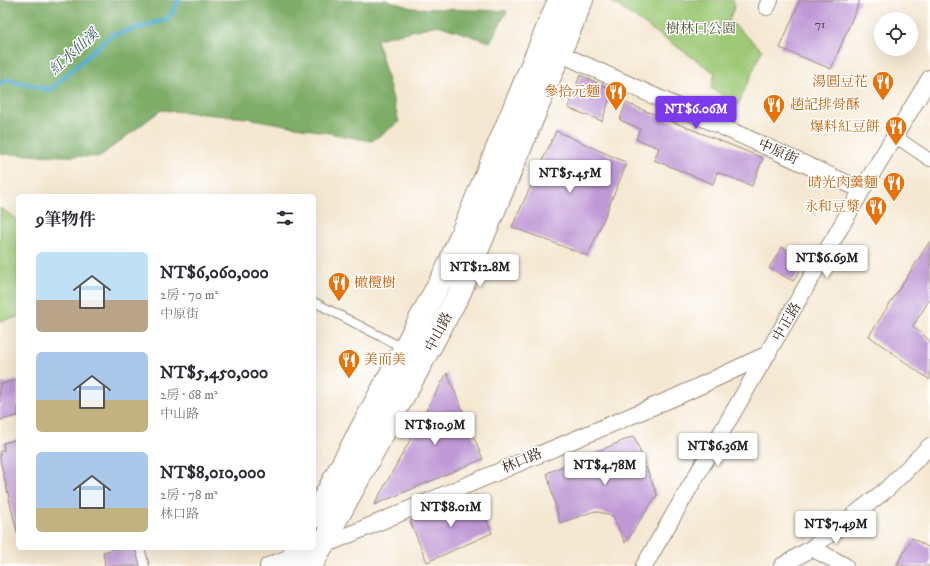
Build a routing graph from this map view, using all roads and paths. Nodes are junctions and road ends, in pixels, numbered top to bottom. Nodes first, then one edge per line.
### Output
1 (559, 0) edge
2 (582, 0) edge
3 (551, 49) junction
4 (930, 78) edge
5 (896, 137) junction
6 (930, 160) edge
7 (862, 190) junction
8 (316, 303) edge
9 (404, 349) junction
10 (768, 354) junction
11 (930, 446) edge
12 (316, 513) edge
13 (316, 531) edge
14 (316, 548) edge
15 (812, 548) junction
16 (141, 550) edge
17 (312, 550) edge
18 (300, 555) edge
19 (841, 565) edge
20 (145, 566) edge
21 (268, 566) edge
22 (644, 566) edge
23 (782, 566) edge
24 (804, 566) edge

1 - 3 main road, 中山路
2 - 3 main road, 中山路
3 - 7 street, 中原街
3 - 9 main road, 中山路
3 - 13 main road, 中山路
4 - 5 street, 中正路
5 - 6 street
5 - 7 street, 中正路
7 - 10 street, 中正路
8 - 9 lane
9 - 12 main road, 中山路
10 - 14 street, 林口路
10 - 22 street, 中正路
11 - 15 street
15 - 19 street
15 - 23 street
15 - 24 street
16 - 20 lane
17 - 18 street, 林口路
18 - 21 street, 林口路

